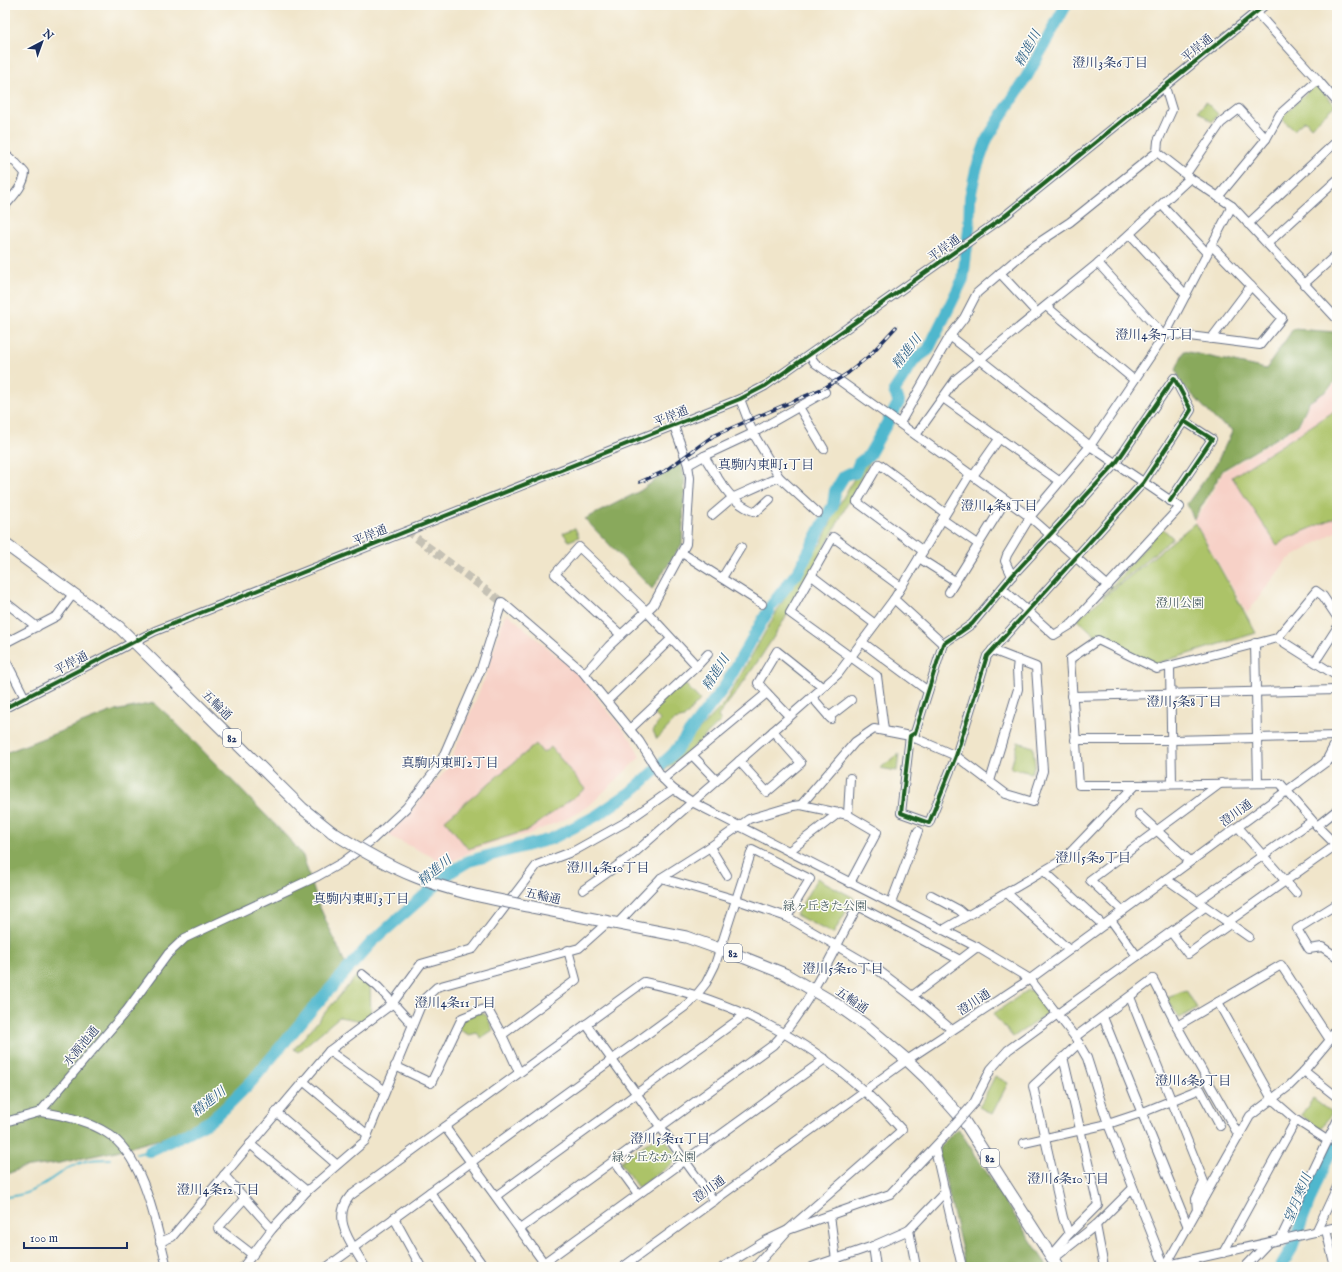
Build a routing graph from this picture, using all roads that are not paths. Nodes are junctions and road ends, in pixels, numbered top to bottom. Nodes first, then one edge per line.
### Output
1 (1265, 5) edge
2 (1256, 12) junction
3 (1318, 80) junction
4 (1165, 87) junction
5 (1337, 100) edge
6 (1266, 139) junction
7 (1337, 141) edge
8 (1157, 152) junction
9 (5, 154) edge
10 (1188, 176) junction
11 (1337, 180) edge
12 (1218, 197) junction
13 (1162, 205) junction
14 (5, 206) edge
15 (1232, 206) junction
16 (1248, 224) junction
17 (1130, 234) junction
18 (1268, 243) junction
19 (1211, 245) junction
20 (1207, 253) junction
21 (1337, 254) edge
22 (1098, 263) junction
23 (1000, 274) junction
24 (1305, 283) junction
25 (1251, 286) junction
26 (1186, 295) junction
27 (1046, 306) junction
28 (1037, 313) junction
29 (1337, 319) edge
30 (1165, 335) junction
31 (950, 336) junction
32 (1211, 339) junction
33 (810, 356) junction
34 (980, 360) junction
35 (1134, 380) junction
36 (825, 392) dead end
37 (943, 398) junction
38 (740, 399) junction
39 (799, 407) junction
40 (1184, 420) junction
41 (898, 422) junction
42 (674, 426) junction
43 (753, 433) junction
44 (916, 435) junction
45 (999, 438) junction
46 (1090, 446) junction
47 (824, 449) dead end
48 (704, 456) junction
49 (1116, 463) junction
50 (688, 465) junction
51 (971, 475) junction
52 (779, 477) junction
53 (1059, 481) junction
54 (1143, 482) junction
55 (732, 498) junction
56 (770, 499) dead end
57 (1006, 500) junction
58 (1170, 501) junction
59 (818, 513) dead end
60 (712, 515) dead end
61 (944, 516) junction
62 (1030, 516) junction
63 (1051, 534) junction
64 (5, 544) edge
65 (978, 544) junction
66 (741, 547) dead end
67 (682, 553) junction
68 (921, 554) junction
69 (1077, 558) junction
70 (812, 576) junction
71 (1012, 576) junction
72 (722, 578) junction
73 (955, 580) junction
74 (1108, 586) junction
75 (901, 587) junction
76 (1003, 589) junction
77 (949, 592) dead end
78 (73, 594) junction
79 (894, 599) junction
80 (5, 602) edge
81 (762, 604) dead end
82 (1028, 611) junction
83 (647, 612) junction
84 (1337, 617) edge
85 (875, 624) junction
86 (38, 626) junction
87 (1337, 628) edge
88 (621, 635) junction
89 (1277, 638) junction
90 (671, 639) junction
91 (133, 642) junction
92 (862, 642) junction
93 (5, 643) edge
94 (1255, 643) junction
95 (943, 644) junction
96 (992, 650) junction
97 (708, 654) dead end
98 (852, 656) junction
99 (5, 659) edge
100 (1018, 660) junction
101 (1315, 662) junction
102 (697, 666) junction
103 (1170, 667) junction
104 (585, 674) junction
105 (1337, 676) edge
106 (822, 687) junction
107 (1337, 690) edge
108 (928, 691) junction
109 (1256, 691) junction
110 (767, 693) junction
111 (1170, 695) junction
112 (1072, 696) junction
113 (812, 697) junction
114 (25, 698) junction
115 (851, 700) dead end
116 (607, 701) junction
117 (5, 708) edge
118 (789, 716) junction
119 (630, 729) junction
120 (884, 730) junction
121 (773, 731) junction
122 (910, 736) junction
123 (1337, 736) edge
124 (1256, 737) junction
125 (1075, 740) junction
126 (1172, 740) junction
127 (1337, 740) edge
128 (1337, 754) edge
129 (693, 756) junction
130 (956, 756) junction
131 (739, 761) junction
132 (1325, 762) junction
133 (662, 777) junction
134 (850, 778) dead end
135 (716, 780) junction
136 (990, 781) junction
137 (1172, 783) junction
138 (1221, 783) junction
139 (1258, 783) junction
140 (1134, 784) junction
141 (672, 789) junction
142 (1286, 791) junction
143 (692, 802) junction
144 (801, 805) junction
145 (1337, 810) edge
146 (840, 812) junction
147 (1139, 814) dead end
148 (848, 815) junction
149 (1315, 823) junction
150 (741, 825) junction
151 (1238, 827) junction
152 (1157, 830) junction
153 (918, 831) dead end
154 (710, 847) junction
155 (789, 851) junction
156 (1263, 854) junction
157 (1190, 862) junction
158 (1044, 871) junction
159 (727, 875) dead end
160 (661, 878) junction
161 (1166, 879) junction
162 (850, 882) junction
163 (1286, 882) junction
164 (584, 890) dead end
165 (1007, 893) junction
166 (1296, 893) dead end
167 (931, 895) dead end
168 (737, 900) junction
169 (1198, 901) junction
170 (892, 903) junction
171 (1337, 904) edge
172 (1205, 907) junction
173 (1123, 911) junction
174 (966, 916) junction
175 (787, 917) junction
176 (1111, 920) junction
177 (612, 923) junction
178 (1229, 923) junction
179 (1103, 925) junction
180 (944, 930) junction
181 (1171, 932) junction
182 (1249, 937) dead end
183 (836, 944) junction
184 (977, 947) junction
185 (721, 949) junction
186 (568, 950) junction
187 (1069, 950) junction
188 (1137, 956) junction
189 (1337, 957) edge
190 (960, 960) junction
191 (362, 974) dead end
192 (1030, 979) junction
193 (812, 990) junction
194 (697, 995) junction
195 (912, 996) junction
196 (1130, 997) junction
197 (1218, 1002) junction
198 (392, 1004) junction
199 (746, 1014) junction
200 (1059, 1014) junction
201 (1103, 1017) junction
202 (412, 1024) junction
203 (586, 1024) junction
204 (1177, 1026) junction
205 (1337, 1026) edge
206 (952, 1030) junction
207 (785, 1033) junction
208 (502, 1035) junction
209 (1077, 1040) junction
210 (1330, 1040) junction
211 (329, 1051) junction
212 (1064, 1057) junction
213 (825, 1059) junction
214 (613, 1060) junction
215 (907, 1060) junction
216 (395, 1066) junction
217 (519, 1072) junction
218 (1304, 1072) junction
219 (303, 1081) junction
220 (384, 1090) junction
221 (865, 1091) junction
222 (637, 1094) junction
223 (1337, 1097) edge
224 (1272, 1099) junction
225 (1172, 1101) junction
226 (40, 1112) junction
227 (276, 1112) junction
228 (1142, 1113) junction
229 (1296, 1120) junction
230 (1337, 1121) edge
231 (5, 1122) edge
232 (1108, 1124) junction
233 (661, 1126) junction
234 (1220, 1126) dead end
235 (445, 1127) junction
236 (1080, 1130) junction
237 (368, 1135) junction
238 (1239, 1136) junction
239 (1046, 1137) junction
240 (1327, 1140) junction
241 (1024, 1143) dead end
242 (250, 1144) junction
243 (935, 1149) junction
244 (685, 1160) junction
245 (614, 1161) junction
246 (471, 1162) junction
247 (336, 1164) junction
248 (224, 1175) junction
249 (1337, 1187) edge
250 (1133, 1188) junction
251 (307, 1191) junction
252 (430, 1192) junction
253 (944, 1193) junction
254 (638, 1194) junction
255 (496, 1196) junction
256 (244, 1198) junction
257 (714, 1200) junction
258 (1197, 1211) junction
259 (830, 1216) junction
260 (394, 1218) junction
261 (1096, 1225) junction
262 (1188, 1227) junction
263 (1337, 1227) edge
264 (272, 1229) junction
265 (520, 1229) junction
266 (788, 1230) junction
267 (909, 1230) junction
268 (1326, 1230) junction
269 (1316, 1232) junction
270 (1069, 1234) junction
271 (1280, 1240) junction
272 (160, 1242) junction
273 (1268, 1243) junction
274 (873, 1246) junction
275 (354, 1248) junction
276 (1223, 1253) junction
277 (253, 1255) junction
278 (1054, 1260) edge
279 (836, 1263) edge
280 (543, 1266) edge
281 (1163, 1266) edge
282 (167, 1267) edge
283 (243, 1267) edge
284 (327, 1267) edge
285 (365, 1267) edge
286 (421, 1267) edge
287 (484, 1267) edge
288 (623, 1267) edge
289 (723, 1267) edge
290 (755, 1267) edge
291 (812, 1267) edge
292 (876, 1267) edge
293 (916, 1267) edge
294 (962, 1267) edge
295 (1104, 1267) edge
296 (1245, 1267) edge
297 (1335, 1267) edge

1 - 2 street, 平岸通
2 - 3 street
2 - 4 street, 平岸通
3 - 5 street
3 - 6 street
4 - 8 street
4 - 33 street, 平岸通
6 - 10 street
6 - 12 street
7 - 16 street
8 - 10 street
8 - 23 street
9 - 14 street
10 - 12 street
10 - 13 street
11 - 18 street
12 - 15 street
13 - 17 street
13 - 20 street
15 - 16 street
15 - 19 street
16 - 18 street
17 - 22 street
17 - 26 street
18 - 24 street
19 - 20 street
19 - 25 street
20 - 26 street
21 - 24 street
22 - 27 street
22 - 30 street
23 - 28 street
23 - 31 street
24 - 29 street
25 - 32 street
25 - 32 street
26 - 30 street
27 - 28 street
27 - 35 street
28 - 34 street
30 - 32 street
30 - 35 street
31 - 34 street
31 - 41 street
33 - 38 street, 平岸通
33 - 41 street
34 - 37 street
34 - 46 street
35 - 46 street
36 - 39 street
37 - 44 street
37 - 45 street
38 - 42 street, 平岸通
38 - 43 street
39 - 43 street
39 - 47 street
40 - 49 street
40 - 54 street
40 - 58 street
41 - 44 street
42 - 50 street
42 - 91 street, 平岸通
43 - 48 street
43 - 52 street
44 - 51 street
45 - 51 street
45 - 53 street
46 - 49 street
46 - 53 street
48 - 50 street
48 - 55 street
49 - 54 street
49 - 63 street
50 - 67 street
51 - 57 street
51 - 61 street
52 - 55 street
52 - 59 street
53 - 62 street
54 - 58 street
54 - 69 street
55 - 56 street
55 - 60 street
57 - 62 street
57 - 65 street
58 - 74 street
61 - 65 street
61 - 68 street
61 - 68 street
62 - 63 street
62 - 71 street
63 - 69 street
63 - 71 street
64 - 78 main road, 五輪通 / 82
65 - 73 street
66 - 72 street
67 - 72 street
67 - 83 street
68 - 73 street
68 - 75 street
69 - 74 street
69 - 82 street
70 - 75 street
70 - 85 street
70 - 98 street
71 - 76 street
72 - 81 street
73 - 77 street
74 - 82 street
75 - 79 street
76 - 82 street
76 - 95 street
78 - 86 street
78 - 91 main road, 五輪通 / 82
79 - 85 street
79 - 95 street
80 - 86 street
82 - 96 street
83 - 88 street
83 - 88 street
83 - 90 street
84 - 89 street
85 - 92 street
86 - 93 street
87 - 101 street
88 - 104 street
89 - 94 street
89 - 101 street
90 - 102 street
90 - 116 street
91 - 114 street, 平岸通
91 - 177 main road, 五輪通 / 82, bridge
92 - 98 street
92 - 108 street
94 - 103 street
94 - 109 street
95 - 108 street
96 - 100 street
96 - 130 street
97 - 102 street
98 - 106 street
98 - 120 street
99 - 114 street
100 - 136 street
100 - 136 street
101 - 105 street
102 - 119 street
103 - 111 street
103 - 112 street
104 - 116 street
104 - 226 street, 水源池通
106 - 110 street
106 - 113 street
107 - 109 street
108 - 122 street
109 - 111 street
109 - 124 street
110 - 118 street
110 - 129 street
111 - 112 street
111 - 126 street
112 - 125 street
113 - 115 street
113 - 118 street
114 - 117 street, 平岸通
116 - 119 street
118 - 121 street
119 - 133 street
120 - 122 street
120 - 144 street
121 - 131 street
121 - 131 street
122 - 130 street
122 - 130 street
123 - 124 street
124 - 126 street
124 - 139 street
125 - 126 street
125 - 140 street
126 - 137 street
127 - 132 street
128 - 132 street, 澄川通
129 - 133 street
129 - 135 street
130 - 136 street
131 - 135 street
132 - 142 street, 澄川通
133 - 141 street
134 - 148 street
135 - 143 street
137 - 138 street
137 - 140 street
138 - 139 street
138 - 152 street
139 - 142 street
140 - 158 street
141 - 143 street
141 - 198 street
142 - 149 street
142 - 151 street, 澄川通
143 - 150 street
143 - 164 street
144 - 146 street
144 - 150 street
145 - 149 street
146 - 148 street
146 - 155 street
147 - 152 street
148 - 162 street
149 - 156 street
149 - 163 street
150 - 154 street
150 - 155 street
151 - 156 street
151 - 157 street, 澄川通
152 - 157 street
152 - 173 street
153 - 170 street
154 - 159 street
154 - 160 street
155 - 162 street
156 - 163 street
156 - 169 street
157 - 161 street, 澄川通
158 - 165 street
158 - 179 street
160 - 168 street
160 - 177 street
161 - 169 street
161 - 173 street, 澄川通
162 - 170 street
163 - 166 street
163 - 178 street
165 - 174 street
165 - 187 street
167 - 174 street
168 - 175 street
168 - 175 street
168 - 185 street
169 - 172 street
170 - 180 street
171 - 189 street
172 - 178 street
172 - 181 street
173 - 176 street, 澄川通
174 - 180 street
175 - 183 street
176 - 179 street, 澄川通
176 - 188 street
177 - 185 main road, 五輪通 / 82
177 - 186 street
178 - 181 street
178 - 182 street
179 - 187 street, 澄川通
180 - 184 street
181 - 188 street
183 - 190 street
183 - 193 street
183 - 195 street
184 - 190 street
184 - 192 street
185 - 193 main road, 五輪通 / 82
185 - 194 street
186 - 202 street
186 - 208 street
187 - 192 street, 澄川通
188 - 200 street
190 - 195 street
191 - 198 street
192 - 200 street
192 - 206 street, 澄川通
193 - 207 street
193 - 215 main road, 五輪通 / 82
194 - 199 street
194 - 203 street
194 - 214 street
195 - 206 street
196 - 201 street
196 - 204 street
196 - 225 street
197 - 204 street
197 - 210 street
197 - 224 street
198 - 202 street
198 - 211 street
199 - 207 street
199 - 222 street
200 - 209 street
200 - 243 street, bridge
201 - 209 street
201 - 228 street
202 - 216 street
203 - 214 street
203 - 217 street
204 - 238 street
205 - 210 street
206 - 215 street, 澄川通
207 - 213 street
207 - 233 street
208 - 216 street
208 - 217 street
209 - 212 street
209 - 232 street
210 - 218 street
211 - 219 street
211 - 220 street
212 - 236 street
212 - 239 street
213 - 221 street
213 - 244 street
214 - 222 street
214 - 246 street
215 - 221 street, 澄川通
215 - 278 main road, 五輪通 / 82
216 - 220 street
217 - 235 street
218 - 223 street
218 - 224 street
219 - 227 street
219 - 237 street
220 - 237 street
221 - 257 street, 澄川通
221 - 266 street
222 - 233 street
222 - 255 street
224 - 229 street
224 - 238 street
225 - 228 street
225 - 234 street
225 - 258 street
226 - 231 street
226 - 272 street
227 - 242 street
227 - 247 street
228 - 232 street
228 - 262 street
229 - 240 street
229 - 276 street
230 - 240 street
232 - 236 street
232 - 250 street
233 - 244 street
233 - 245 street
235 - 246 street
235 - 275 street
236 - 239 street
236 - 270 street
237 - 247 street
238 - 258 street
239 - 241 street
239 - 270 street
240 - 271 street
242 - 248 street
242 - 251 street
243 - 253 street
243 - 259 street
244 - 254 street
244 - 257 street
245 - 254 street
245 - 265 street
246 - 252 street
246 - 255 street
247 - 251 street
248 - 256 street
248 - 272 street
249 - 269 street
250 - 261 street
250 - 281 street
251 - 264 street
252 - 260 street
252 - 287 street
253 - 267 street
253 - 294 street
254 - 280 street
255 - 265 street
256 - 264 street
256 - 277 street
257 - 288 street, 澄川通
258 - 262 street
259 - 266 street
259 - 279 street
260 - 275 street
260 - 286 street
261 - 278 street
261 - 295 street
262 - 281 street
263 - 268 street
264 - 277 street
265 - 280 street
266 - 289 street
266 - 290 street
267 - 274 street
267 - 293 street
268 - 269 street
268 - 297 street
269 - 271 street
270 - 278 street
271 - 273 street
272 - 282 street
273 - 276 street
273 - 296 street
274 - 279 street
274 - 292 street
275 - 284 street
275 - 285 street
276 - 281 street
277 - 283 street
279 - 291 street

